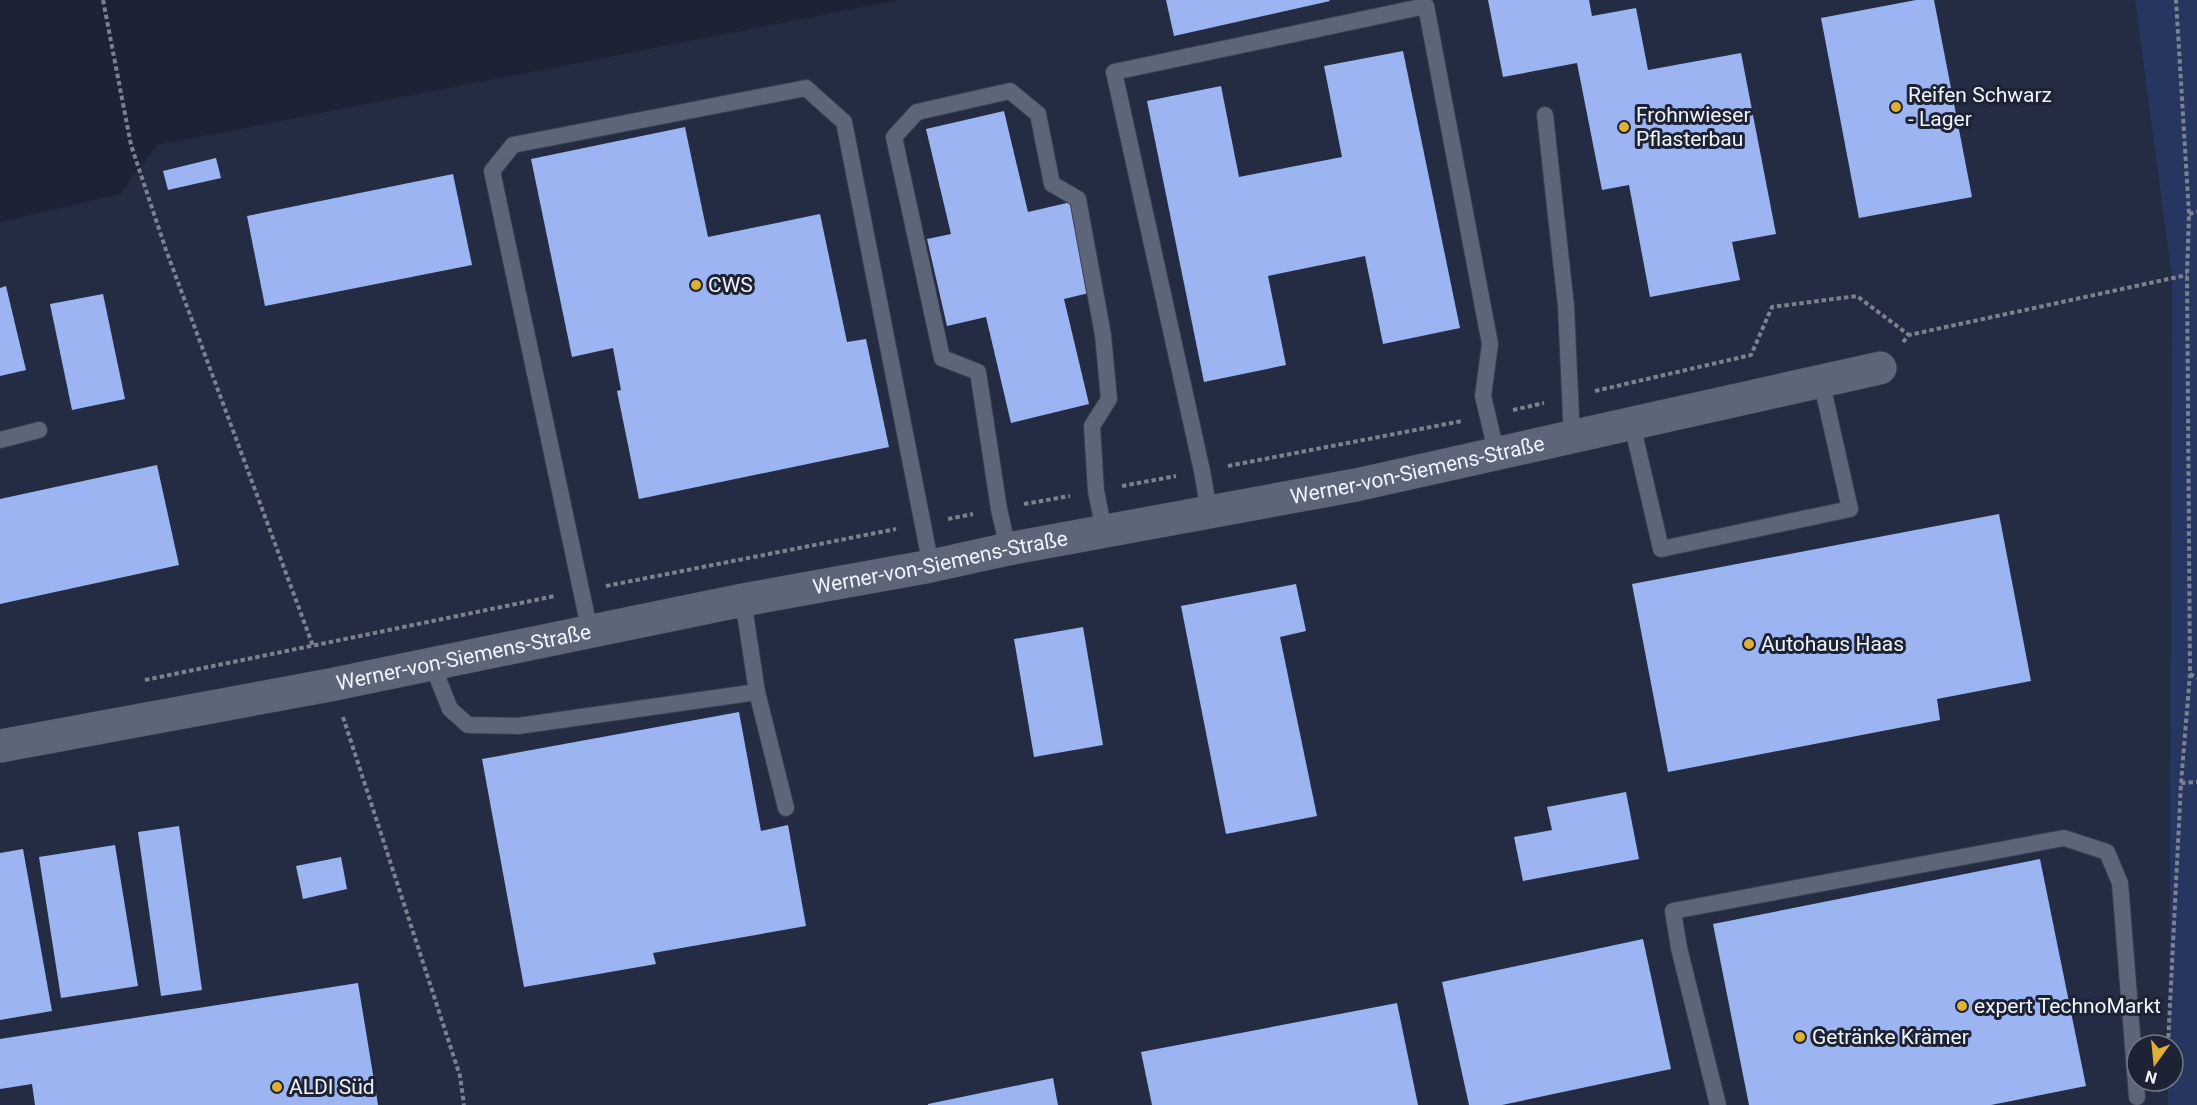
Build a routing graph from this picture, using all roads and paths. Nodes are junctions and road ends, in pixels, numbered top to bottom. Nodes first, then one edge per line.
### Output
1 (103, 0) edge
2 (2176, 0) edge
3 (1545, 115) dead end
4 (2197, 212) edge
5 (2189, 214) junction
6 (2187, 275) junction
7 (1880, 369) joint
8 (1821, 380) junction
9 (1632, 424) junction
10 (39, 430) dead end
11 (1572, 439) junction
12 (0, 440) edge
13 (1497, 455) junction
14 (1209, 511) junction
15 (1104, 531) junction
16 (1008, 549) junction
17 (932, 566) junction
18 (743, 600) junction
19 (590, 632) junction
20 (432, 664) junction
21 (2190, 674) junction
22 (2197, 678) edge
23 (330, 685) junction
24 (757, 692) junction
25 (0, 746) edge
26 (2197, 782) edge
27 (2181, 783) junction
28 (786, 808) dead end
29 (2169, 1033) edge
30 (2137, 1097) dead end
31 (464, 1105) edge
32 (1718, 1105) edge

1 - 23 path
2 - 5 path
3 - 11 lane
4 - 5 path
5 - 6 path
6 - 7 path
6 - 21 path
7 - 8 street, Werner-von-Siemens-Straße
8 - 9 street, Werner-von-Siemens-Straße
8 - 9 lane
9 - 11 street, Werner-von-Siemens-Straße
10 - 12 lane
11 - 13 street, Werner-von-Siemens-Straße
13 - 14 street, Werner-von-Siemens-Straße
13 - 14 lane
14 - 15 street, Werner-von-Siemens-Straße
15 - 16 street, Werner-von-Siemens-Straße
15 - 16 lane
16 - 17 street, Werner-von-Siemens-Straße
17 - 18 street, Werner-von-Siemens-Straße
17 - 19 lane
18 - 19 street, Werner-von-Siemens-Straße
18 - 24 lane
19 - 20 street, Werner-von-Siemens-Straße
20 - 23 street, Werner-von-Siemens-Straße
20 - 24 lane
21 - 22 path
21 - 27 path
23 - 25 street, Werner-von-Siemens-Straße
23 - 31 path
24 - 28 lane
26 - 27 path
27 - 29 path
30 - 32 lane

